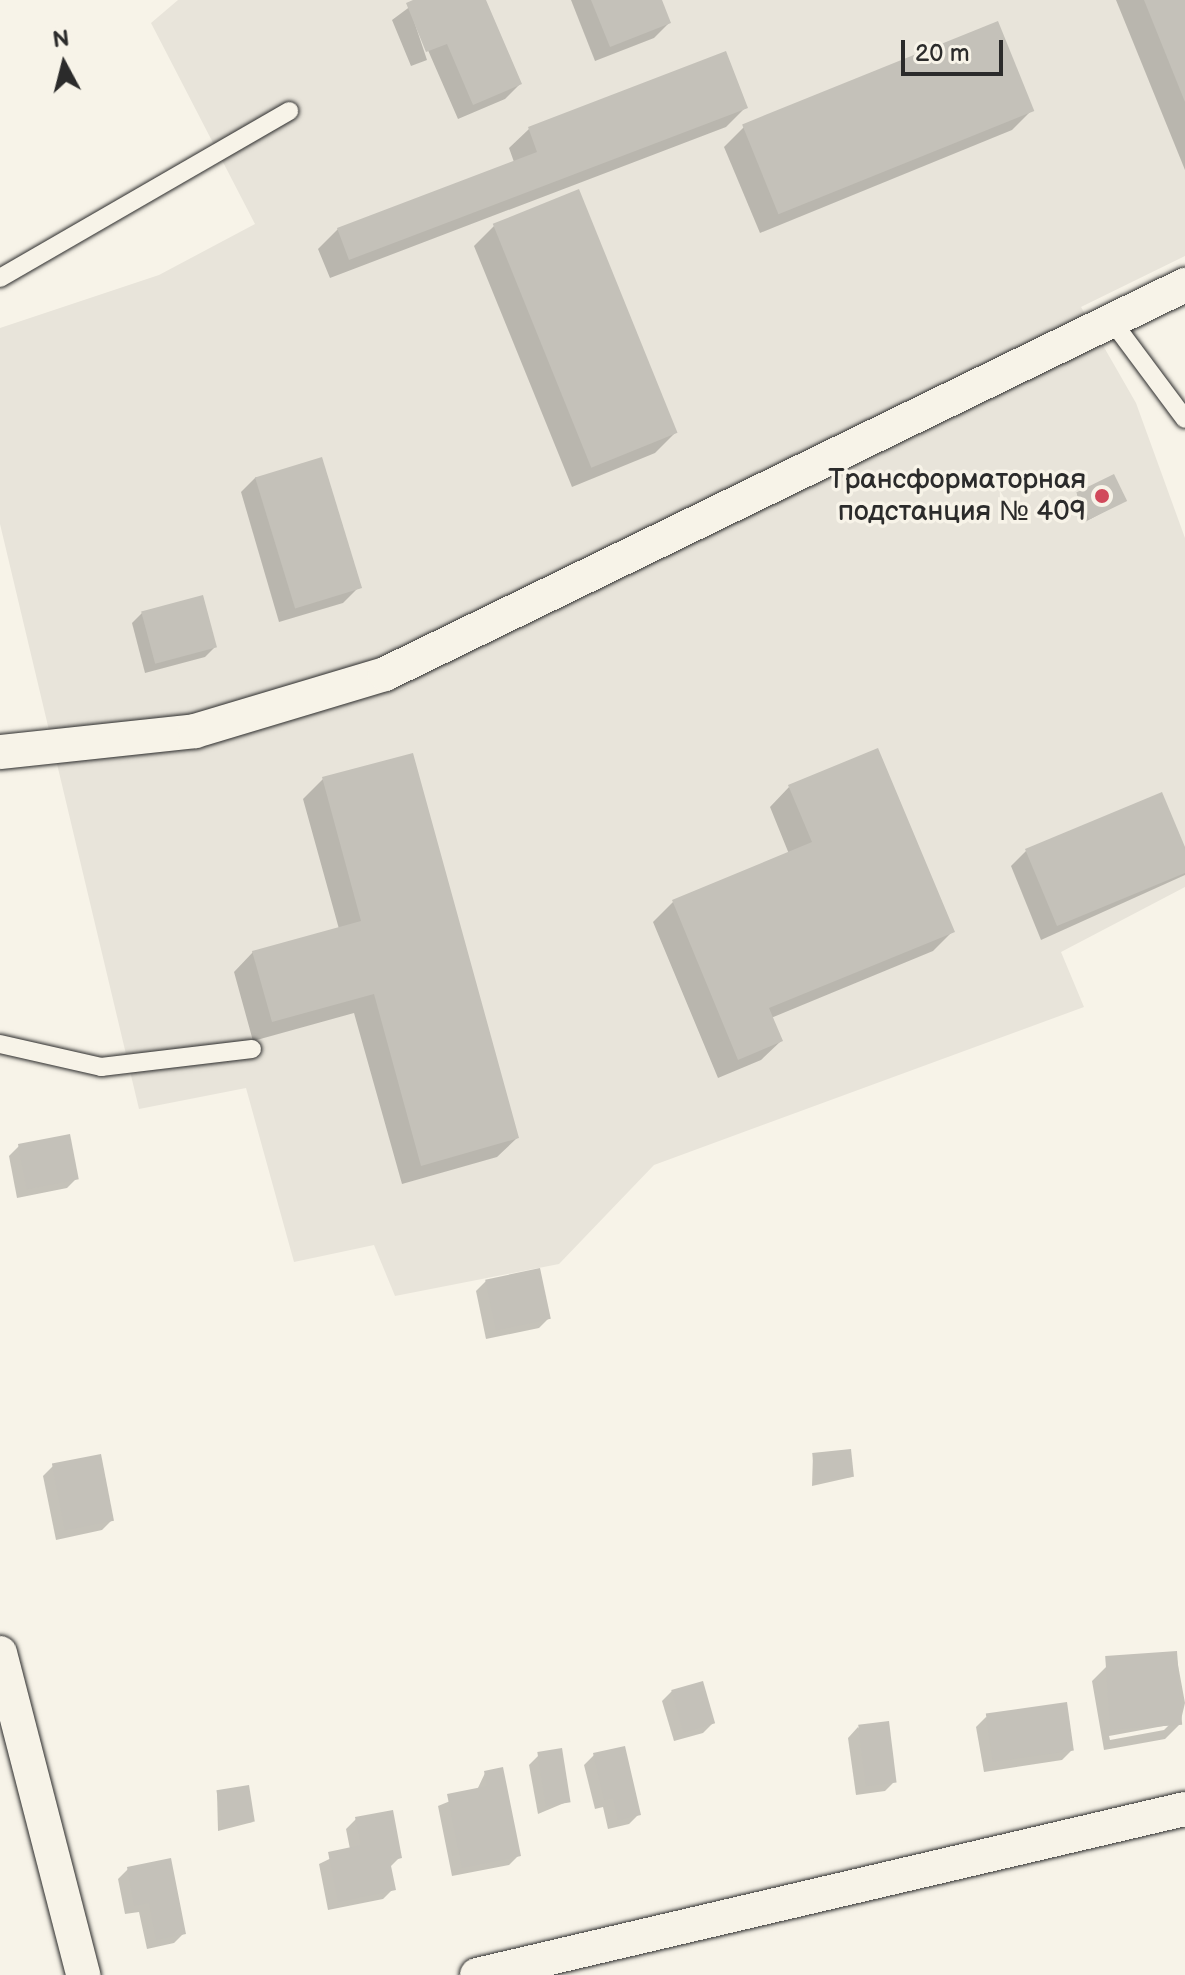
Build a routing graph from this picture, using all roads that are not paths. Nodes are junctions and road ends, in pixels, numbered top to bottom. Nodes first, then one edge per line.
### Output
1 (289, 111) dead end
2 (0, 278) edge
3 (1185, 285) edge
4 (1112, 321) junction
5 (1185, 419) edge
6 (0, 752) edge
7 (0, 1044) edge
8 (252, 1049) dead end
9 (0, 1653) edge
10 (1185, 1809) edge
11 (83, 1975) edge
12 (477, 1975) edge

1 - 2 lane
3 - 4 street
4 - 5 lane
4 - 6 street
7 - 8 lane
9 - 11 street
10 - 12 street

